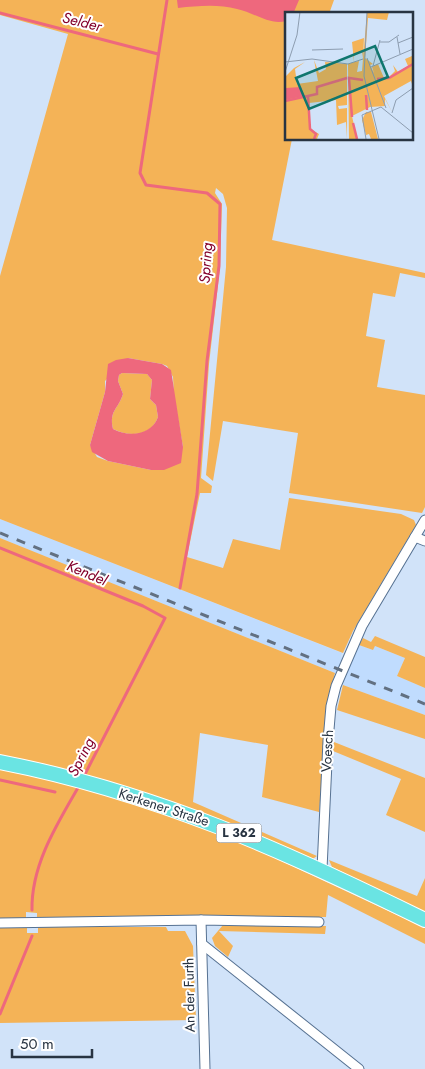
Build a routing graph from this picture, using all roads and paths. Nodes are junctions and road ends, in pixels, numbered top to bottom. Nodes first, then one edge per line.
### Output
1 (425, 520) edge
2 (414, 538) junction
3 (425, 541) edge
4 (0, 762) edge
5 (322, 869) junction
6 (201, 920) junction
7 (425, 920) edge
8 (319, 922) dead end
9 (0, 923) edge
10 (202, 944) junction
11 (205, 1069) edge
12 (359, 1069) edge

1 - 2 street, Voesch
2 - 3 street
2 - 5 street, Voesch
4 - 5 main road, Kerkener Straße / L 362
5 - 7 main road, L 362
6 - 8 street
6 - 9 street
6 - 10 street, An der Furth
10 - 11 street, An der Furth
10 - 12 street

